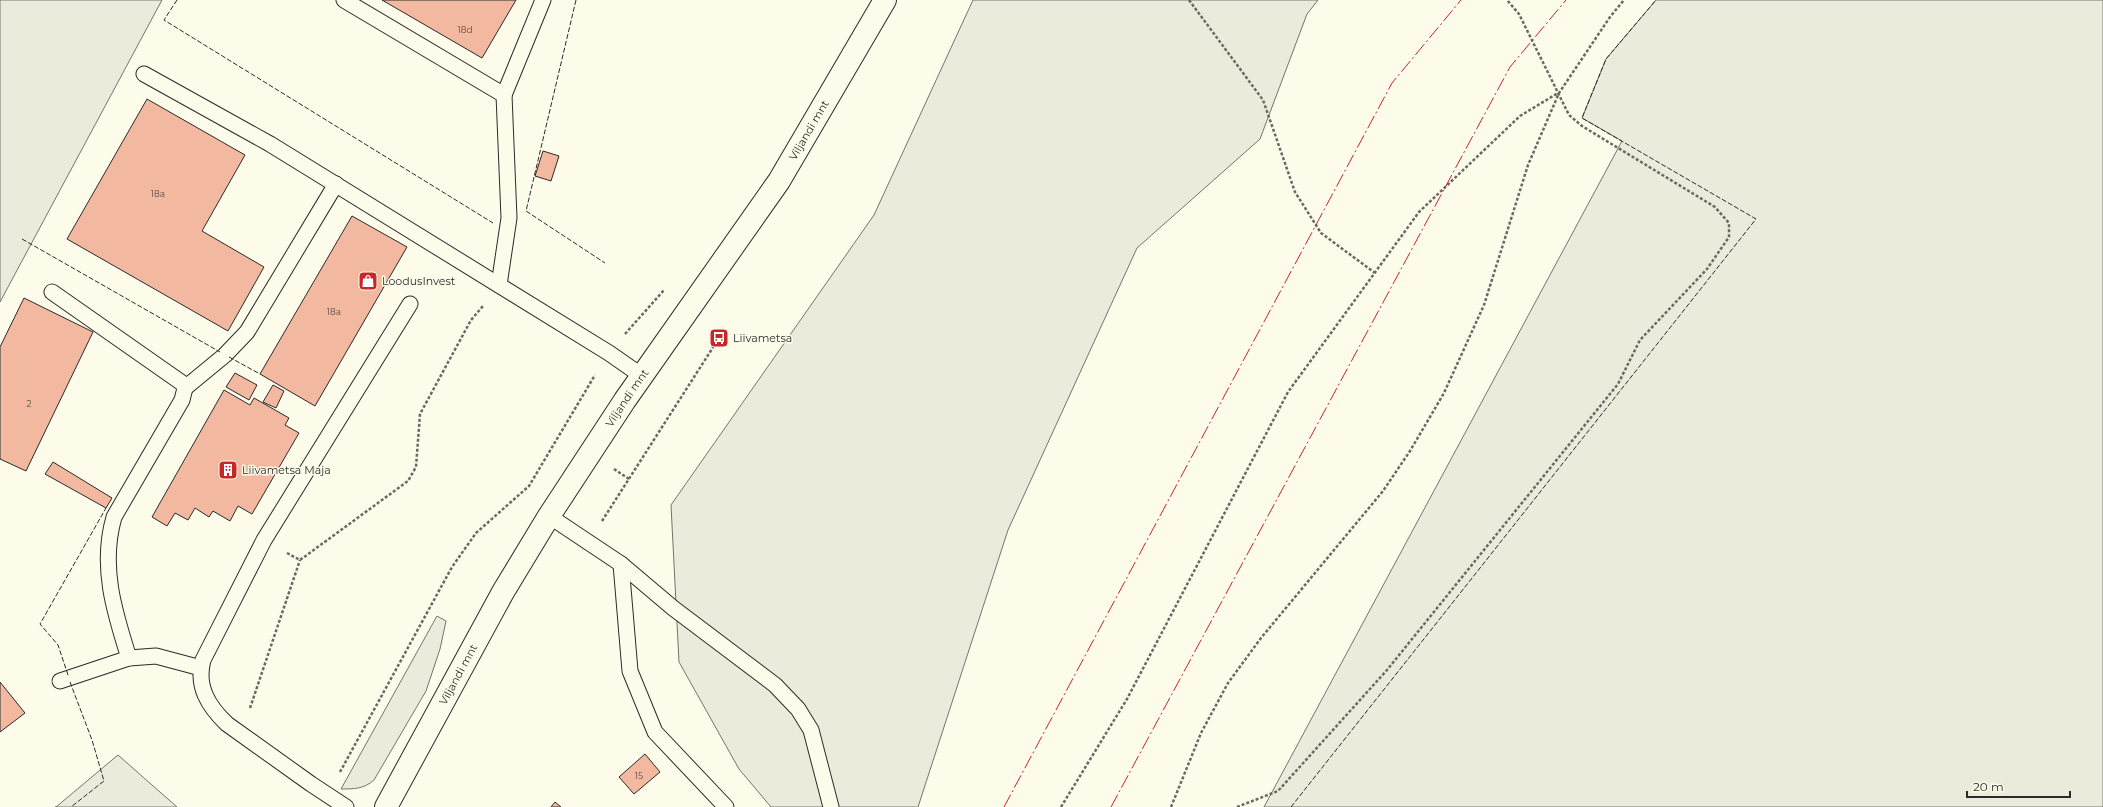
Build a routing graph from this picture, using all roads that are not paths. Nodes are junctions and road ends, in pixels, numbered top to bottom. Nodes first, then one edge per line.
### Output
1 (344, 0) edge
2 (543, 0) edge
3 (885, 0) edge
4 (144, 74) dead end
5 (504, 95) junction
6 (336, 184) junction
7 (500, 286) junction
8 (52, 292) dead end
9 (410, 304) dead end
10 (642, 376) junction
11 (185, 388) junction
12 (549, 516) junction
13 (621, 564) junction
14 (129, 658) junction
15 (201, 668) junction
16 (60, 682) dead end
17 (346, 807) edge
18 (386, 807) edge
19 (726, 807) edge
20 (831, 807) edge

1 - 5 lane
2 - 5 lane
3 - 10 main road, Viljandi mnt
4 - 6 lane
5 - 7 lane
6 - 7 lane
6 - 11 lane
7 - 10 lane
8 - 11 lane
9 - 15 lane
10 - 12 main road, Viljandi mnt
11 - 14 lane
12 - 13 lane
12 - 18 main road, Viljandi mnt
13 - 19 lane
13 - 20 lane
14 - 15 lane
14 - 16 lane
15 - 17 lane

